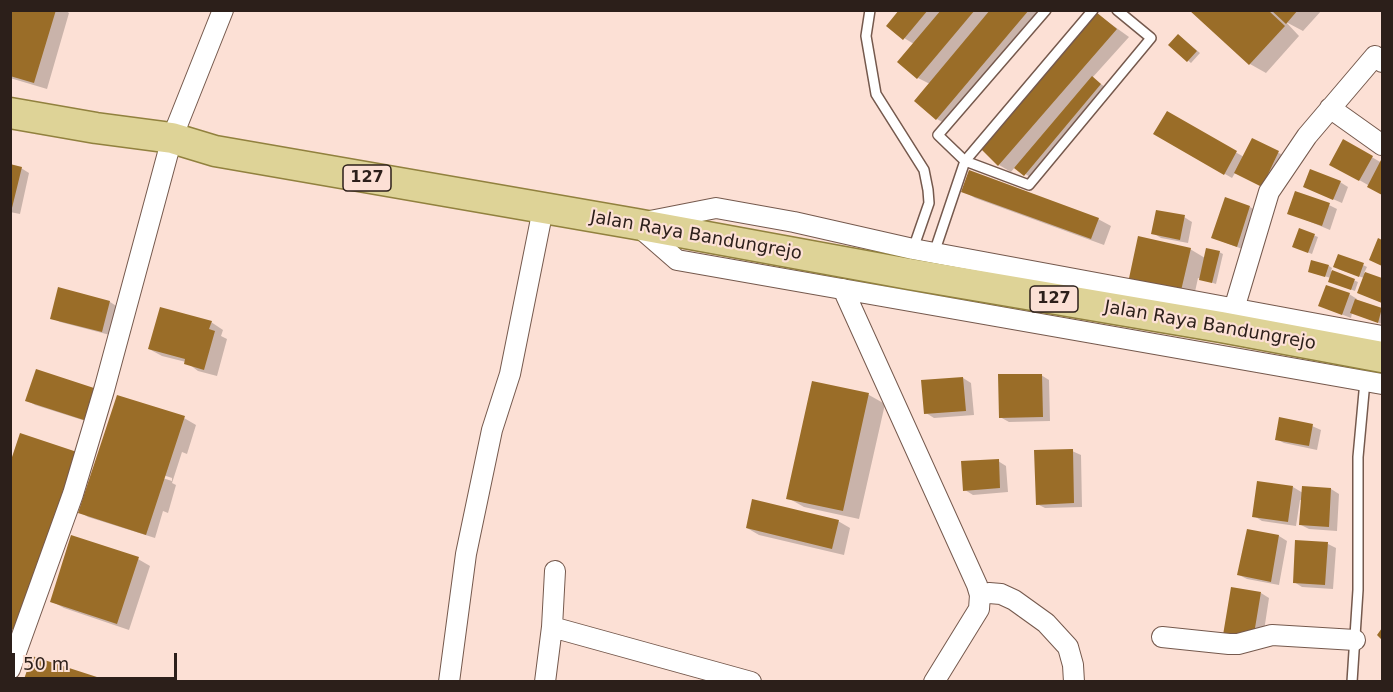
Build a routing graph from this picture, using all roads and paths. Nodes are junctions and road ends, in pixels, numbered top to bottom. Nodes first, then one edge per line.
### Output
1 (223, 10) edge
2 (870, 10) edge
3 (1046, 10) edge
4 (1093, 10) edge
5 (1117, 10) edge
6 (1383, 62) edge
7 (1330, 108) junction
8 (10, 113) edge
9 (172, 138) junction
10 (1383, 145) edge
11 (965, 161) junction
12 (543, 208) junction
13 (636, 224) junction
14 (913, 249) junction
15 (934, 253) junction
16 (843, 289) junction
17 (1234, 309) junction
18 (1383, 336) edge
19 (1377, 374) edge
20 (555, 572) dead end
21 (980, 595) junction
22 (552, 627) junction
23 (1162, 637) dead end
24 (1355, 640) junction
25 (10, 669) edge
26 (449, 681) edge
27 (545, 681) edge
28 (751, 681) edge
29 (934, 681) edge
30 (1074, 681) edge
31 (1352, 681) edge

1 - 9 street
2 - 14 lane
3 - 11 lane
4 - 11 lane
5 - 11 lane
6 - 7 street
7 - 10 street
7 - 17 street
8 - 9 main road, Jalan Raya Bandungrejo / 127
9 - 12 main road, Jalan Raya Bandungrejo / 127
9 - 25 street
11 - 15 lane
12 - 13 main road, Jalan Raya Bandungrejo / 127
12 - 26 street
13 - 14 street
13 - 16 street
13 - 19 main road, Jalan Raya Bandungrejo / 127
14 - 15 street
15 - 17 street
16 - 19 street
16 - 21 street
17 - 18 street
19 - 24 lane
20 - 22 street
21 - 29 street
21 - 30 street
22 - 27 street
22 - 28 street
23 - 24 street
24 - 31 lane

